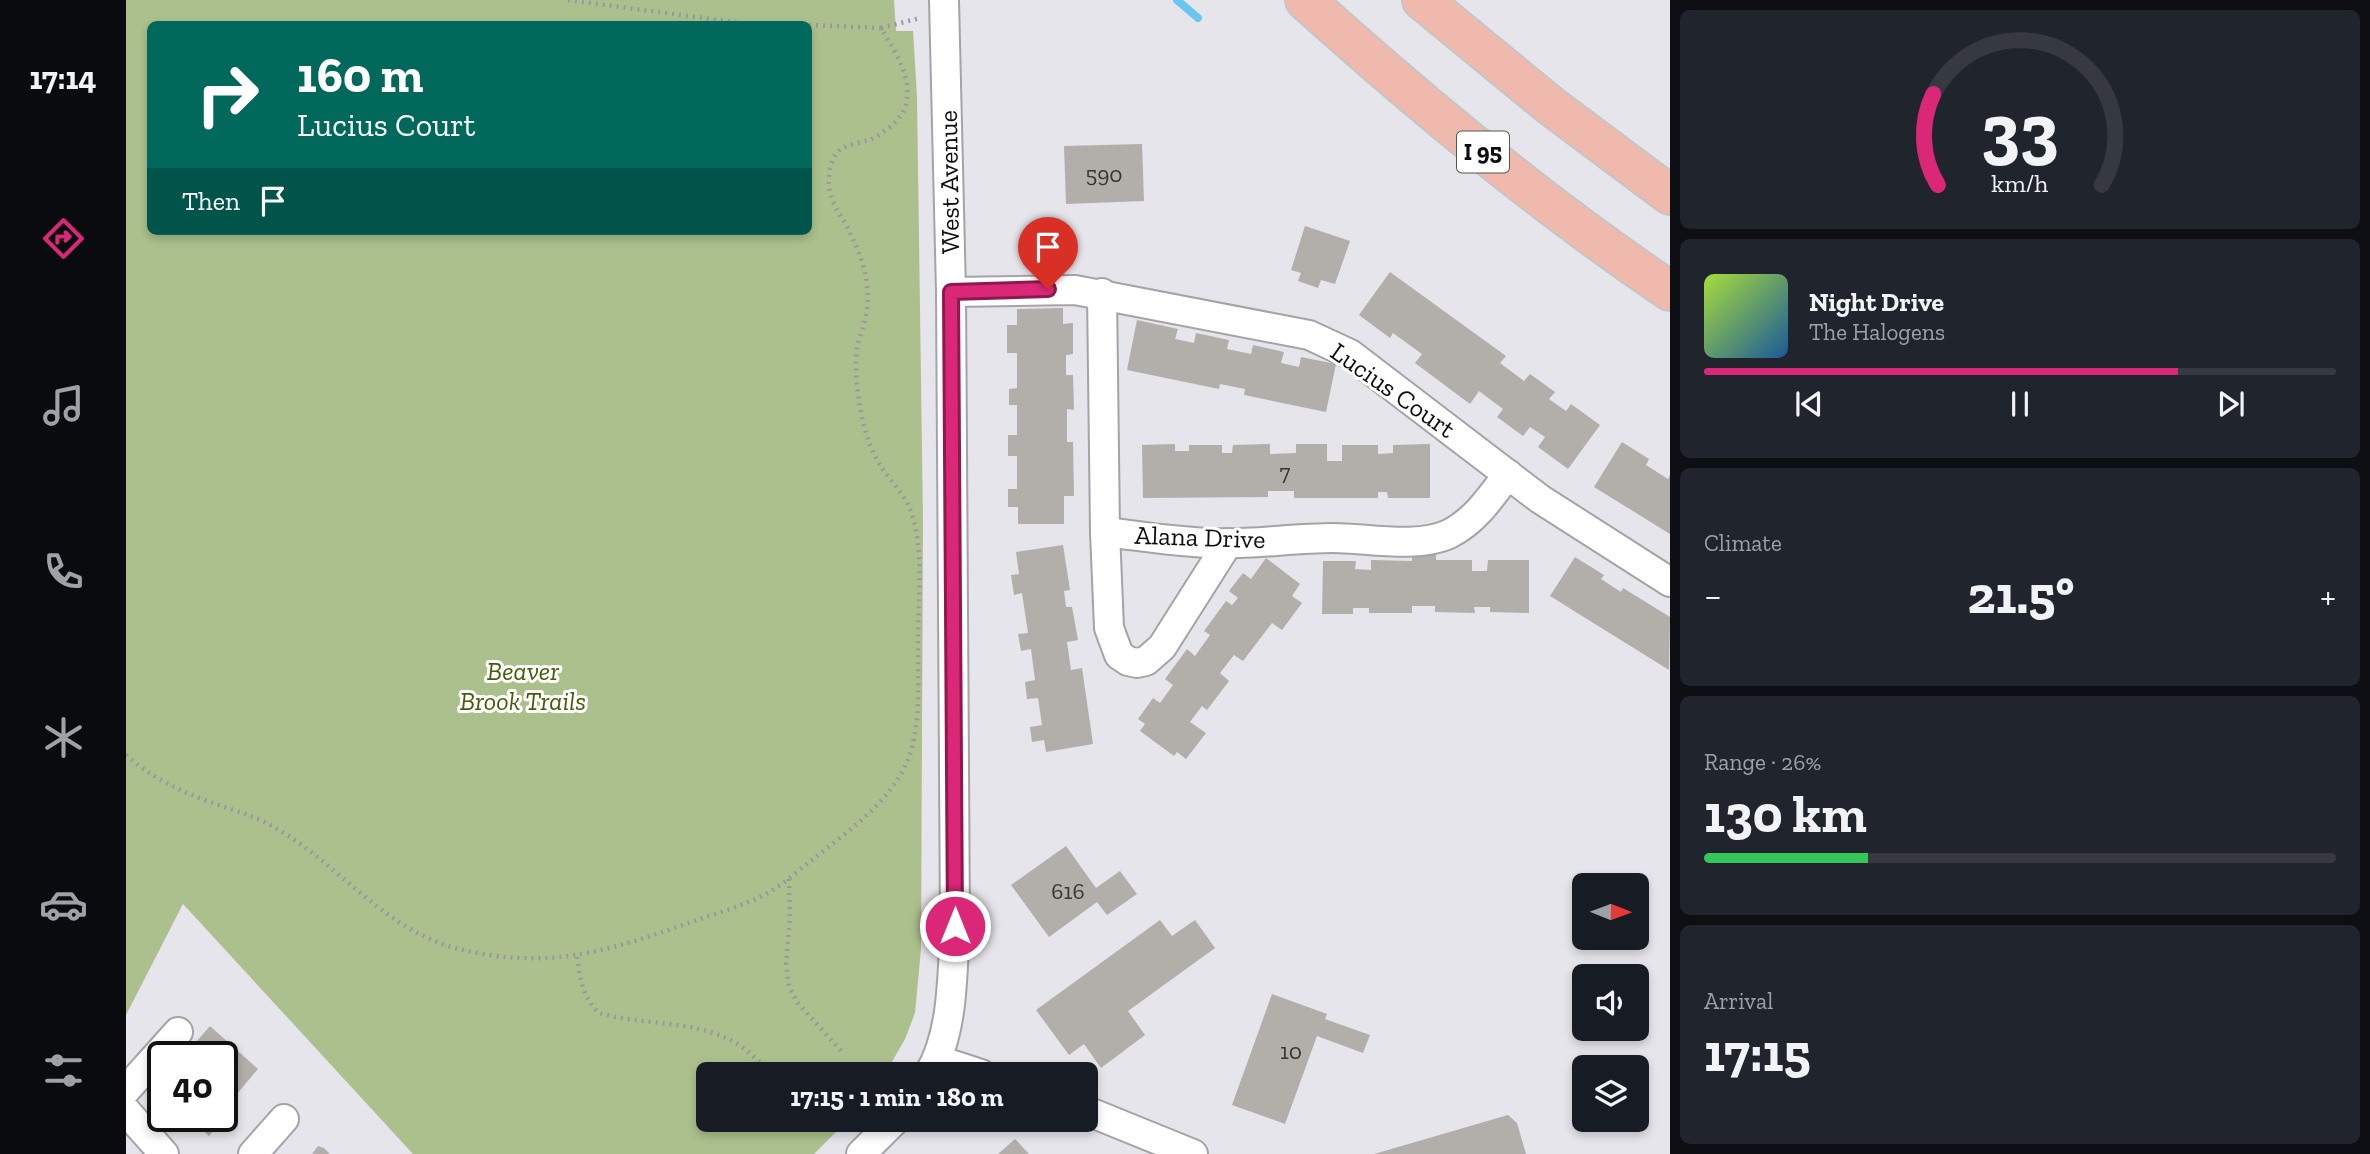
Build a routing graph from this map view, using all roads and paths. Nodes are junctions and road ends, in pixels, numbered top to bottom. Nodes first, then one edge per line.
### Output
1 (568, 0) edge
2 (1305, 0) edge
3 (1422, 0) edge
4 (945, 8) edge
5 (726, 21) edge
6 (812, 24) edge
7 (881, 28) junction
8 (1670, 195) edge
9 (1670, 291) edge
10 (951, 292) junction
11 (1102, 293) junction
12 (1508, 474) junction
13 (1105, 532) junction
14 (1228, 543) junction
15 (1670, 582) edge
16 (126, 755) edge
17 (789, 878) junction
18 (577, 957) junction
19 (178, 1032) dead end
20 (843, 1053) dead end
21 (760, 1062) edge
22 (935, 1062) edge
23 (126, 1090) edge
24 (126, 1111) edge
25 (1098, 1115) edge
26 (284, 1119) dead end
27 (883, 1132) edge
28 (164, 1154) edge
29 (253, 1154) edge
30 (860, 1154) edge
31 (1193, 1154) edge

1 - 5 path
2 - 9 highway, I 95
3 - 8 highway
4 - 7 path
4 - 10 street, West Avenue
6 - 7 path
7 - 17 path
10 - 11 street, Lucius Court
10 - 22 street, West Avenue
11 - 12 street, Lucius Court
11 - 13 street, Alana Drive
12 - 14 street, Alana Drive
12 - 15 street, Lucius Court
13 - 14 street, Alana Drive
13 - 14 street
16 - 18 path
17 - 18 path
17 - 20 path
18 - 21 path
19 - 23 street
24 - 28 street
25 - 31 street
26 - 29 street
27 - 30 street

